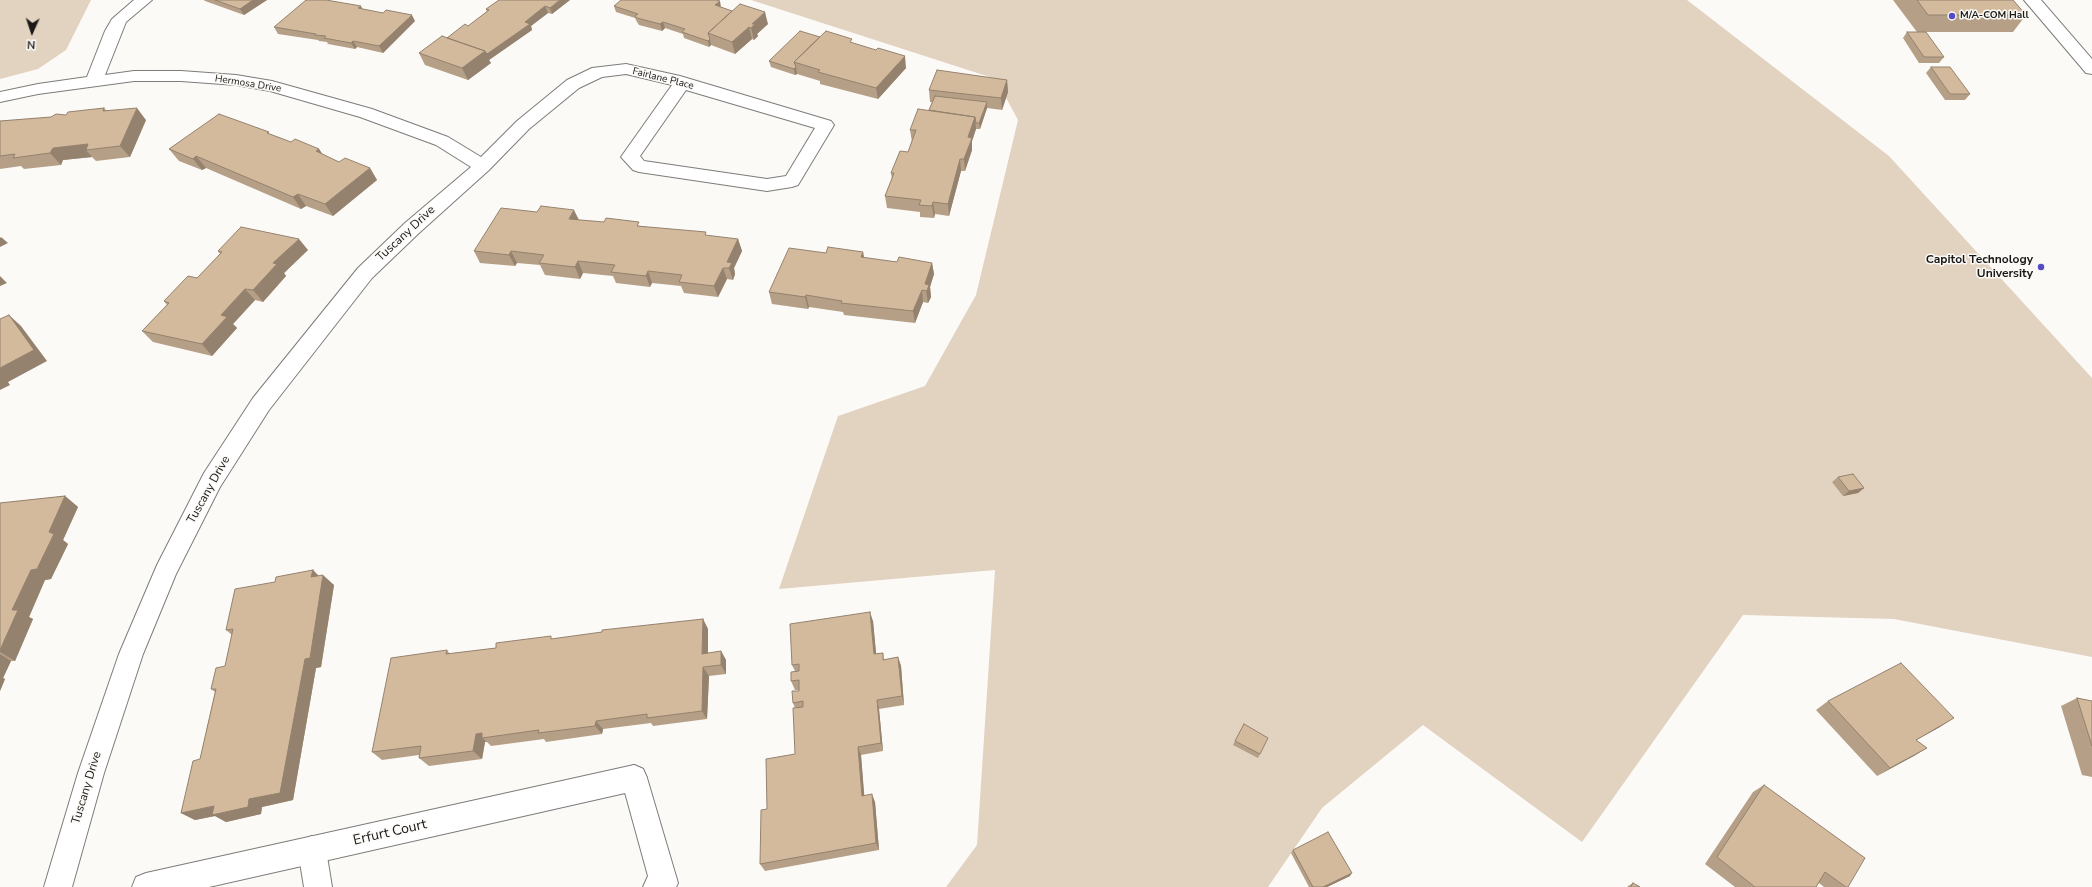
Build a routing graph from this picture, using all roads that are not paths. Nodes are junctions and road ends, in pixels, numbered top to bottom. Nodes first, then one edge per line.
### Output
1 (144, 0) edge
2 (2032, 0) edge
3 (2092, 69) edge
4 (94, 81) junction
5 (682, 83) junction
6 (0, 97) edge
7 (483, 166) junction
8 (312, 850) junction
9 (58, 887) edge
10 (146, 887) edge
11 (318, 887) edge
12 (657, 887) edge

1 - 4 street
2 - 3 street
4 - 6 street, Hermosa Drive
4 - 7 street, Hermosa Drive
5 - 5 street, Fairlane Place
5 - 7 street, Fairlane Place
7 - 9 street, Tuscany Drive
8 - 10 street, Erfurt Court
8 - 11 street
8 - 12 street, Erfurt Court

